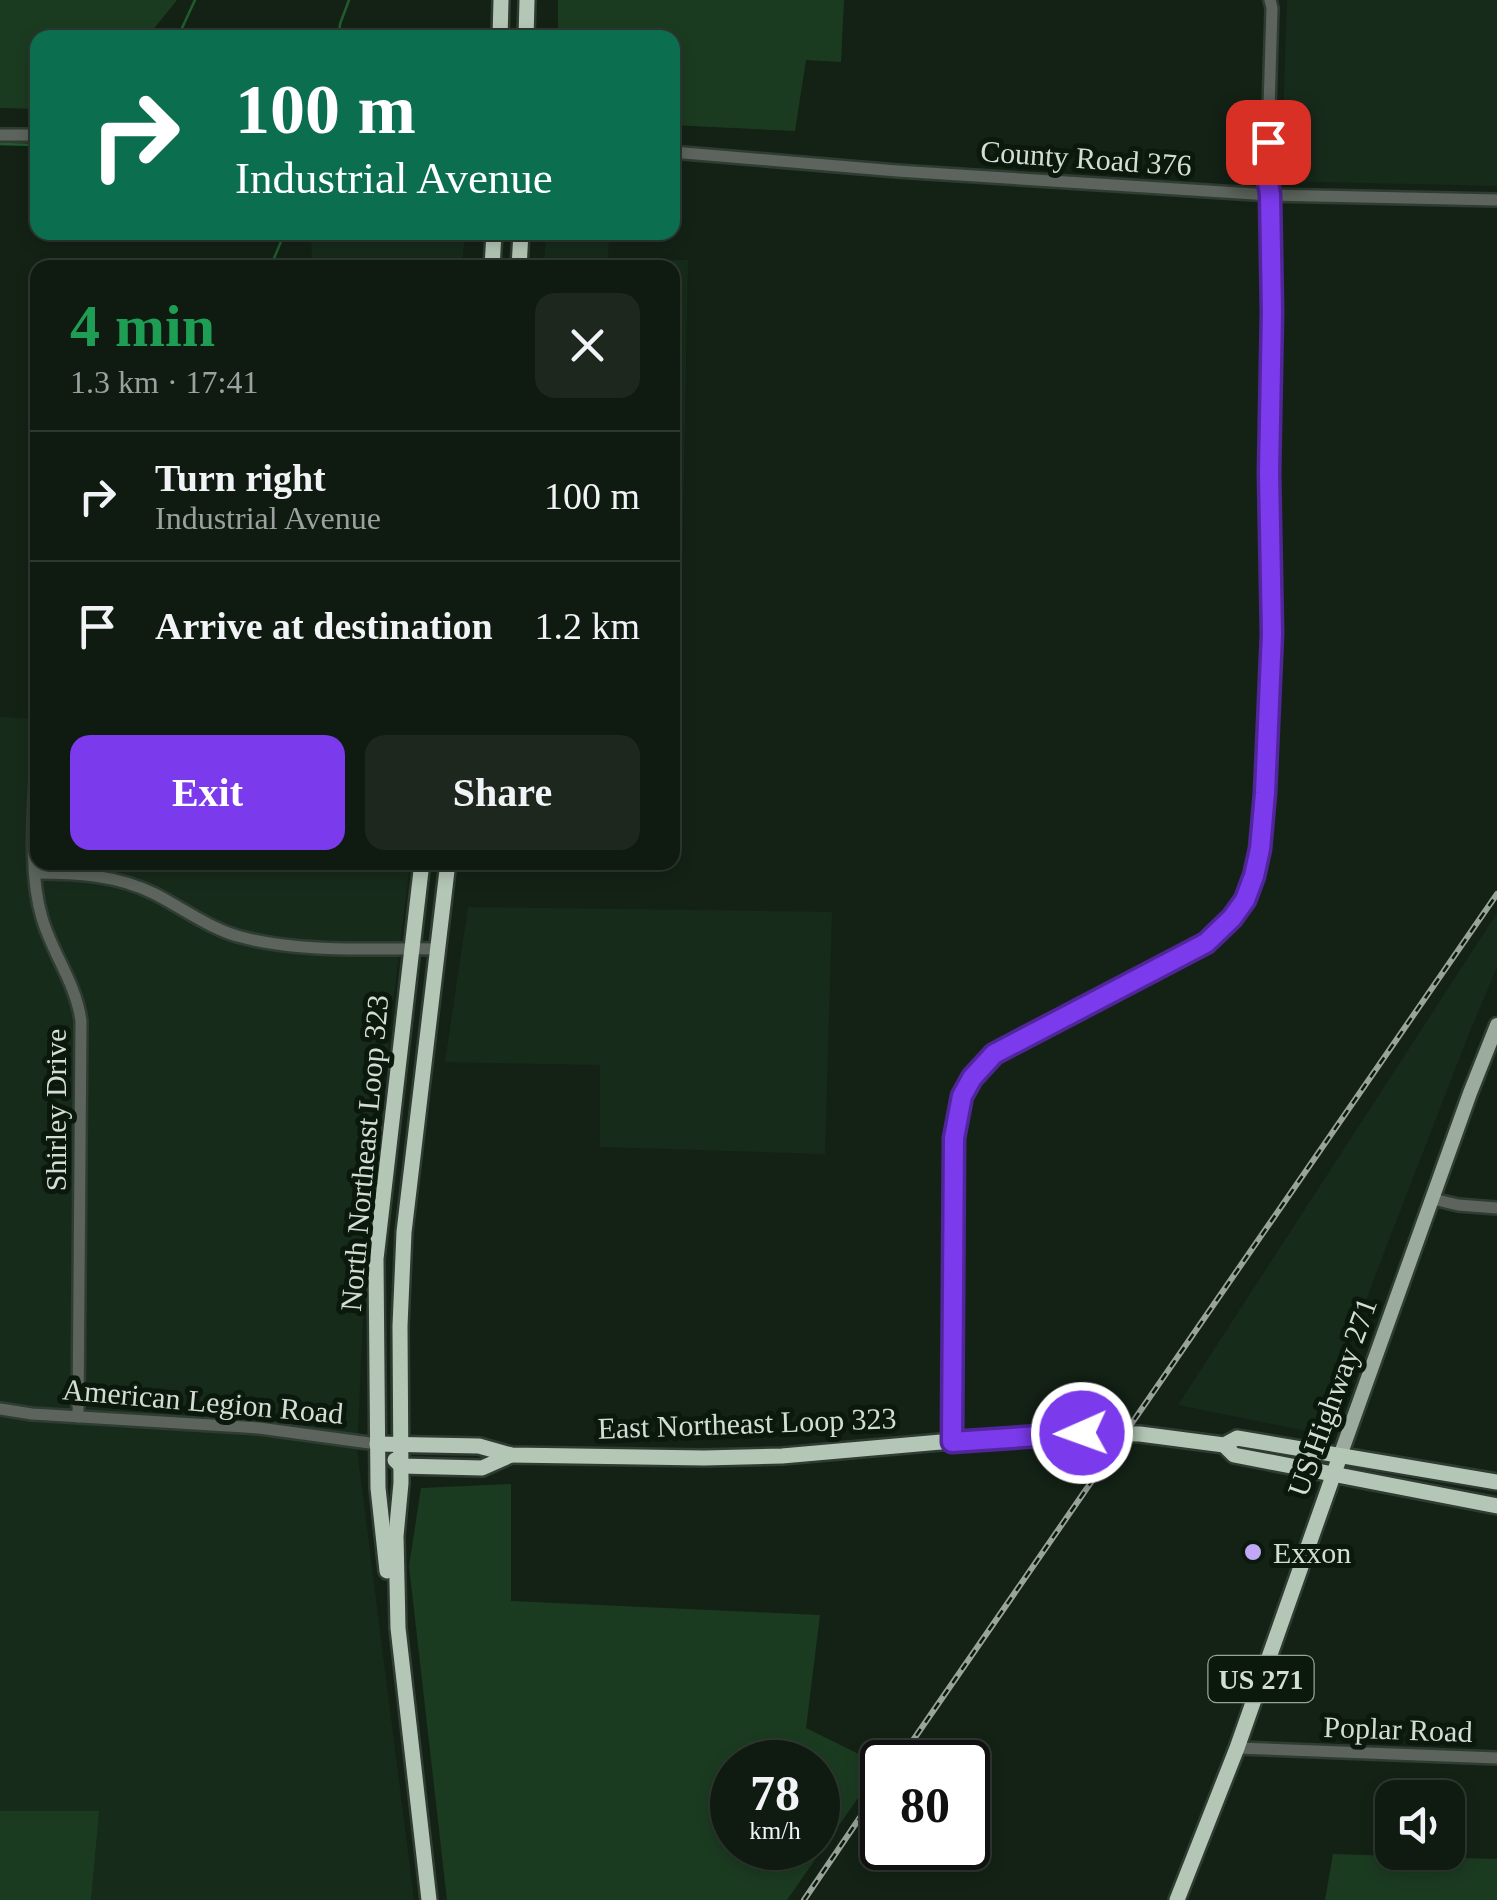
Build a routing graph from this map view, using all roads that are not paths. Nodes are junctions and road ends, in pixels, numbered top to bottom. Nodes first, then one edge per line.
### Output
1 (501, 0) edge
2 (527, 0) edge
3 (1270, 0) edge
4 (500, 30) edge
5 (526, 30) edge
6 (0, 135) edge
7 (30, 135) edge
8 (680, 153) edge
9 (1270, 195) junction
10 (1497, 200) edge
11 (35, 870) edge
12 (421, 870) edge
13 (447, 870) edge
14 (35, 873) junction
15 (411, 948) junction
16 (437, 949) junction
17 (1497, 1025) edge
18 (1432, 1199) junction
19 (1497, 1208) edge
20 (378, 1229) junction
21 (404, 1232) junction
22 (0, 1409) edge
23 (78, 1417) junction
24 (952, 1442) junction
25 (377, 1444) junction
26 (402, 1444) junction
27 (1224, 1444) junction
28 (512, 1455) junction
29 (1340, 1456) junction
30 (402, 1466) junction
31 (1334, 1474) junction
32 (1497, 1482) edge
33 (1497, 1506) edge
34 (398, 1628) junction
35 (1237, 1748) junction
36 (1497, 1758) edge
37 (429, 1900) edge
38 (1177, 1900) edge

1 - 4 highway
2 - 5 highway
3 - 9 street
6 - 7 street
8 - 9 street, County Road 376
9 - 10 street, County Road 376
9 - 24 street
11 - 14 street, Shirley Drive
12 - 15 highway, North Northeast Loop 323
13 - 16 highway, North Northeast Loop 323
14 - 15 street
14 - 23 street, Shirley Drive
15 - 16 street
15 - 20 highway, North Northeast Loop 323
16 - 21 highway, North Northeast Loop 323
17 - 18 main road, US Highway 271 / US 271
18 - 19 street
18 - 29 main road, US Highway 271 / US 271
20 - 21 highway
20 - 25 highway, North Northeast Loop 323
21 - 26 highway, North Northeast Loop 323
22 - 23 street, American Legion Road
23 - 25 street, American Legion Road
24 - 27 highway, East Northeast Loop 323
24 - 28 highway, East Northeast Loop 323
25 - 26 highway, American Legion Road
25 - 30 highway
25 - 34 highway, North Northeast Loop 323
26 - 28 highway, East Northeast Loop 323
26 - 30 highway, North Northeast Loop 323
27 - 29 highway, East Northeast Loop 323
27 - 31 highway, East Northeast Loop 323
28 - 30 highway, East Northeast Loop 323
29 - 31 highway, US Highway 271 / US 271
29 - 32 highway, East Northeast Loop 323
30 - 34 highway, North Northeast Loop 323
31 - 33 highway, East Northeast Loop 323
31 - 35 highway, US Highway 271 / US 271
34 - 37 highway, North Northeast Loop 323
35 - 36 street, Poplar Road
35 - 38 highway, US Highway 271 / US 271

